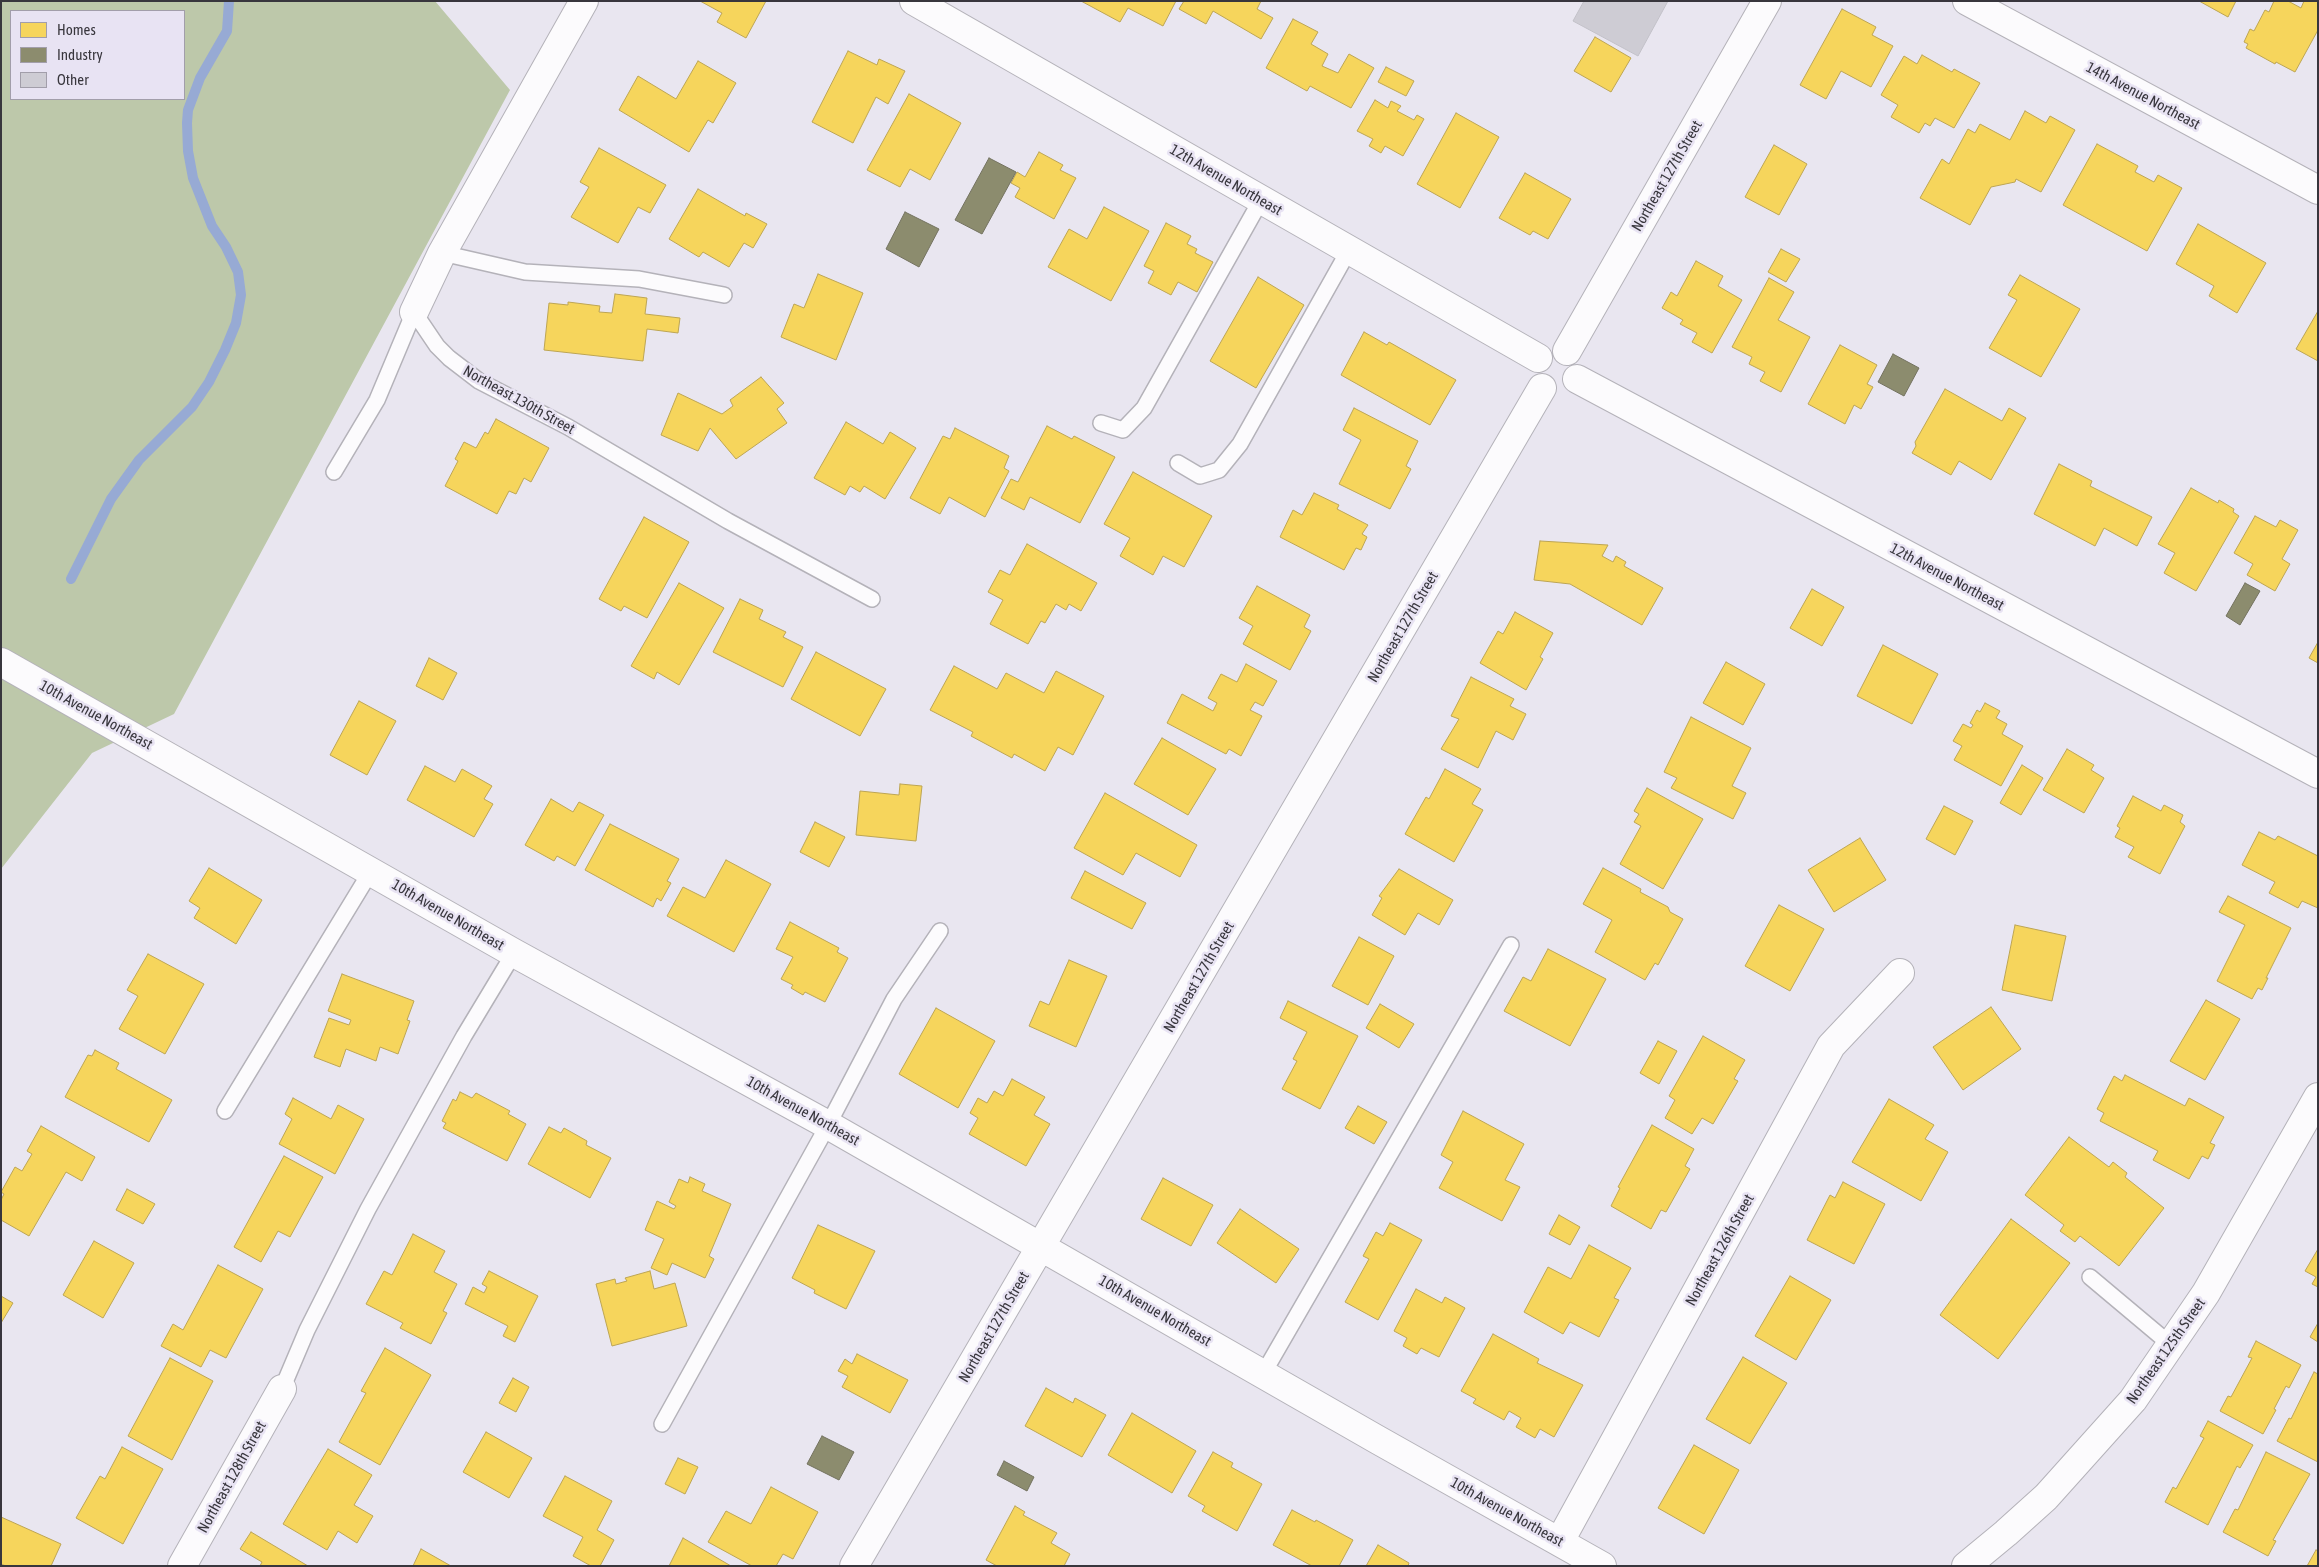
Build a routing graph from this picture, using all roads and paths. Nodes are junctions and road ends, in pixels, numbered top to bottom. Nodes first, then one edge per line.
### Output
1 (584, 1) edge
2 (914, 1) edge
3 (1767, 1) edge
4 (1967, 1) edge
5 (2318, 190) edge
6 (1261, 200) junction
7 (1349, 250) junction
8 (442, 253) junction
9 (724, 295) dead end
10 (414, 312) junction
11 (1567, 351) junction
12 (1538, 358) junction
13 (1577, 379) junction
14 (1542, 388) junction
15 (1102, 423) dead end
16 (1178, 463) dead end
17 (334, 472) dead end
18 (872, 599) dead end
19 (1, 662) edge
20 (2318, 774) edge
21 (372, 871) junction
22 (940, 930) dead end
23 (1511, 945) dead end
24 (514, 953) junction
25 (1900, 973) dead end
26 (2315, 1109) edge
27 (225, 1111) dead end
28 (828, 1125) junction
29 (1042, 1246) junction
30 (2090, 1277) dead end
31 (2171, 1345) junction
32 (1263, 1374) junction
33 (282, 1389) joint
34 (662, 1424) dead end
35 (1560, 1541) junction
36 (182, 1566) edge
37 (854, 1566) edge
38 (1602, 1566) edge
39 (1966, 1566) edge

1 - 8 street
2 - 6 street, 12th Avenue Northeast
3 - 11 street, Northeast 127th Street
4 - 5 street, 14th Avenue Northeast
6 - 7 street, 12th Avenue Northeast
6 - 15 lane
7 - 12 street, 12th Avenue Northeast
7 - 16 lane
8 - 9 lane
8 - 10 street
10 - 17 lane
10 - 18 lane, Northeast 130th Street
11 - 12 street
11 - 13 street
12 - 14 street
13 - 14 street
13 - 20 street, 12th Avenue Northeast
14 - 29 street, Northeast 127th Street
19 - 21 street, 10th Avenue Northeast
21 - 24 street, 10th Avenue Northeast
21 - 27 lane
22 - 28 lane
23 - 32 lane
24 - 28 street, 10th Avenue Northeast
24 - 33 lane
25 - 35 street, Northeast 126th Street
26 - 31 street, Northeast 125th Street
28 - 29 street, 10th Avenue Northeast
28 - 34 lane
29 - 32 street, 10th Avenue Northeast
29 - 37 street, Northeast 127th Street
30 - 31 lane
31 - 39 street, Northeast 125th Street
32 - 35 street, 10th Avenue Northeast
33 - 36 street, Northeast 128th Street
35 - 38 street, 10th Avenue Northeast

